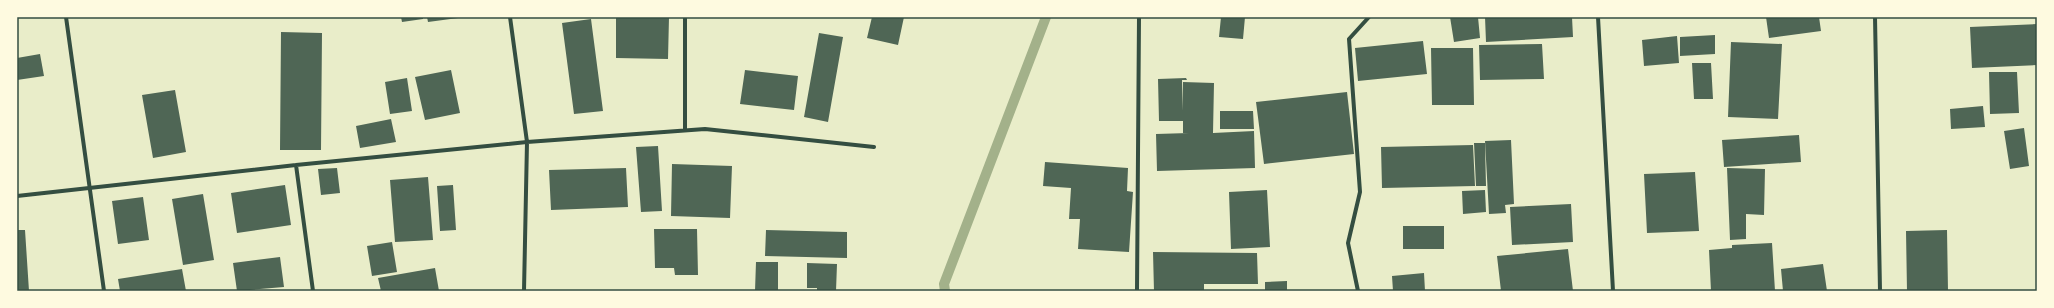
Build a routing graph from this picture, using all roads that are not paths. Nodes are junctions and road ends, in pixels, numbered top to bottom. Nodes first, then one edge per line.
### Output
1 (66, 17) edge
2 (510, 17) edge
3 (685, 17) edge
4 (1139, 17) edge
5 (1369, 17) edge
6 (1598, 17) edge
7 (1875, 17) edge
8 (685, 130) junction
9 (527, 142) junction
10 (874, 148) dead end
11 (296, 165) junction
12 (90, 189) junction
13 (17, 196) edge
14 (104, 291) edge
15 (313, 291) edge
16 (524, 291) edge
17 (1137, 291) edge
18 (1358, 291) edge
19 (1613, 291) edge
20 (1880, 291) edge

1 - 12 street
2 - 9 street
3 - 8 street
4 - 17 street
5 - 18 street
6 - 19 street
7 - 20 street
8 - 9 street
8 - 10 street
9 - 11 street
9 - 16 street
11 - 12 street
11 - 15 street
12 - 13 street
12 - 14 street

